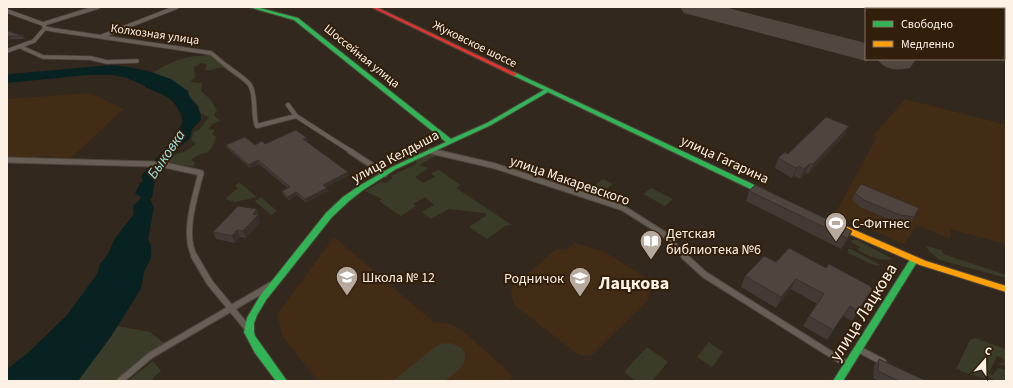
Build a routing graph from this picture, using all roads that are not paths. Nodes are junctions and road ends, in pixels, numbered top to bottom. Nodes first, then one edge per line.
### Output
1 (98, 7) edge
2 (177, 7) edge
3 (251, 7) edge
4 (373, 7) edge
5 (7, 11) edge
6 (44, 26) junction
7 (99, 37) junction
8 (21, 47) junction
9 (7, 51) edge
10 (137, 61) dead end
11 (546, 90) junction
12 (288, 105) dead end
13 (296, 116) junction
14 (450, 142) junction
15 (430, 151) junction
16 (7, 160) edge
17 (385, 174) junction
18 (771, 196) edge
19 (838, 226) edge
20 (914, 260) junction
21 (274, 284) junction
22 (1006, 288) edge
23 (230, 309) junction
24 (249, 330) junction
25 (858, 349) junction
26 (848, 365) junction
27 (891, 366) edge
28 (120, 381) edge
29 (282, 381) edge
30 (838, 381) edge

1 - 6 street
2 - 7 street
3 - 14 street, Шоссейная улица
4 - 11 street, Жуковское шоссе
5 - 6 street, Колхозная улица
6 - 7 street, Колхозная улица
6 - 8 street
7 - 13 street, Колхозная улица
8 - 9 street
8 - 10 street
11 - 14 street, улица Келдыша
11 - 18 street, улица Гагарина
12 - 13 street
13 - 17 street
14 - 15 street, улица Келдыша
15 - 17 street, улица Келдыша
15 - 26 street, улица Макаревского
16 - 23 street
17 - 21 street, улица Келдыша
19 - 20 street
20 - 22 street
20 - 25 street, улица Лацкова
21 - 23 street
21 - 24 street, улица Келдыша
23 - 24 street
23 - 28 street
24 - 29 street
25 - 26 street, улица Лацкова
25 - 27 street
26 - 30 street, улица Лацкова

